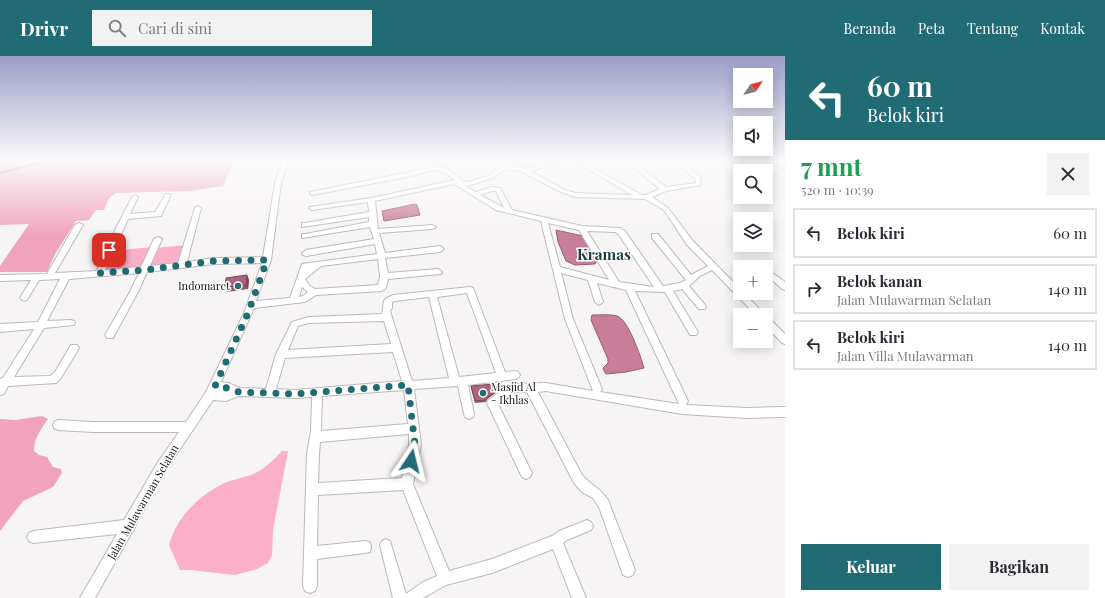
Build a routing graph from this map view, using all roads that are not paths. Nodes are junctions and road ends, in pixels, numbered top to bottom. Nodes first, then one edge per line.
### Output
1 (278, 186) edge
2 (347, 186) edge
3 (436, 186) edge
4 (463, 186) edge
5 (553, 186) edge
6 (624, 186) edge
7 (662, 186) edge
8 (686, 186) edge
9 (665, 189) junction
10 (312, 193) dead end
11 (476, 194) junction
12 (168, 195) dead end
13 (135, 197) dead end
14 (644, 197) junction
15 (371, 200) junction
16 (198, 208) dead end
17 (312, 208) dead end
18 (510, 212) junction
19 (372, 214) junction
20 (126, 216) junction
21 (544, 220) junction
22 (305, 225) dead end
23 (79, 226) dead end
24 (375, 227) junction
25 (432, 227) dead end
26 (582, 228) junction
27 (305, 236) dead end
28 (655, 236) dead end
29 (158, 239) dead end
30 (378, 241) junction
31 (440, 249) dead end
32 (306, 253) dead end
33 (381, 256) junction
34 (267, 260) junction
35 (182, 264) junction
36 (555, 268) junction
37 (715, 268) junction
38 (144, 270) junction
39 (438, 272) dead end
40 (100, 273) junction
41 (49, 276) junction
42 (66, 276) junction
43 (384, 276) junction
44 (37, 277) junction
45 (774, 277) dead end
46 (0, 278) edge
47 (591, 278) junction
48 (300, 279) junction
49 (687, 283) junction
50 (616, 284) junction
51 (629, 287) junction
52 (785, 287) edge
53 (663, 289) junction
54 (314, 292) junction
55 (432, 294) junction
56 (24, 298) dead end
57 (293, 301) junction
58 (599, 302) dead end
59 (252, 305) junction
60 (702, 307) dead end
61 (754, 308) edge
62 (387, 312) junction
63 (71, 323) dead end
64 (41, 326) junction
65 (773, 327) edge
66 (0, 329) edge
67 (693, 332) dead end
68 (110, 335) dead end
69 (785, 340) edge
70 (74, 348) dead end
71 (396, 348) junction
72 (281, 354) junction
73 (514, 375) dead end
74 (502, 377) junction
75 (458, 381) junction
76 (3, 382) edge
77 (408, 385) junction
78 (530, 387) junction
79 (597, 389) dead end
80 (0, 391) edge
81 (213, 391) junction
82 (270, 392) junction
83 (317, 392) junction
84 (683, 401) dead end
85 (785, 412) edge
86 (469, 414) dead end
87 (58, 424) dead end
88 (189, 427) junction
89 (413, 429) junction
90 (316, 437) junction
91 (526, 474) dead end
92 (407, 484) junction
93 (313, 489) junction
94 (130, 526) junction
95 (587, 526) dead end
96 (33, 537) dead end
97 (556, 541) junction
98 (386, 545) dead end
99 (365, 547) dead end
100 (311, 553) junction
101 (628, 570) dead end
102 (446, 579) junction
103 (310, 586) dead end
104 (87, 598) edge
105 (400, 598) edge
106 (411, 598) edge
107 (579, 598) edge

1 - 34 street, Jalan Mulawarman Selatan
2 - 10 street
3 - 15 street
4 - 11 street
5 - 14 street
6 - 14 street
7 - 9 street
8 - 9 street
9 - 14 street
11 - 18 street
11 - 18 street
12 - 20 street
13 - 20 street
14 - 37 street
15 - 17 street
15 - 19 street
16 - 35 street
18 - 21 street
19 - 22 street
19 - 24 street
20 - 40 street
21 - 26 street
21 - 36 street
23 - 41 street
24 - 25 street
24 - 27 street
24 - 30 street
26 - 50 street
26 - 53 street
28 - 49 street
29 - 38 street
30 - 32 street
30 - 33 street
31 - 33 street
33 - 43 street
33 - 48 street
34 - 35 street
34 - 59 street, Jalan Mulawarman Selatan
35 - 38 street
36 - 47 street
36 - 79 street
37 - 49 street
37 - 61 street
38 - 40 street
38 - 68 street
39 - 43 street
40 - 42 street
41 - 42 street
41 - 44 street
42 - 64 street
43 - 54 street
44 - 46 street
44 - 56 street
45 - 52 street
47 - 50 street
47 - 58 street
48 - 54 street
48 - 57 street
49 - 53 street
49 - 60 street
50 - 51 street
51 - 53 street
51 - 84 street
53 - 67 street
54 - 57 street
55 - 62 street
55 - 74 street
55 - 75 street
57 - 59 street
59 - 81 street, Jalan Mulawarman Selatan
62 - 71 street
62 - 72 street
63 - 64 street
64 - 66 street
64 - 76 street
65 - 69 street
70 - 76 street
71 - 72 street
71 - 77 street
72 - 82 street
73 - 74 street
74 - 75 street
75 - 77 street
75 - 86 street
76 - 80 street
77 - 83 street
77 - 89 street
78 - 85 street
78 - 91 street
78 - 101 street
81 - 82 street
81 - 88 street, Jalan Mulawarman Selatan
82 - 83 street
83 - 90 street
87 - 88 street
88 - 94 street, Jalan Mulawarman Selatan
89 - 90 street
89 - 92 street
90 - 93 street
92 - 93 street
92 - 102 street
93 - 100 street
94 - 96 street
94 - 104 street, Jalan Mulawarman Selatan
95 - 97 street
97 - 102 street
97 - 107 street
98 - 105 street
99 - 100 street
100 - 103 street
102 - 106 street

